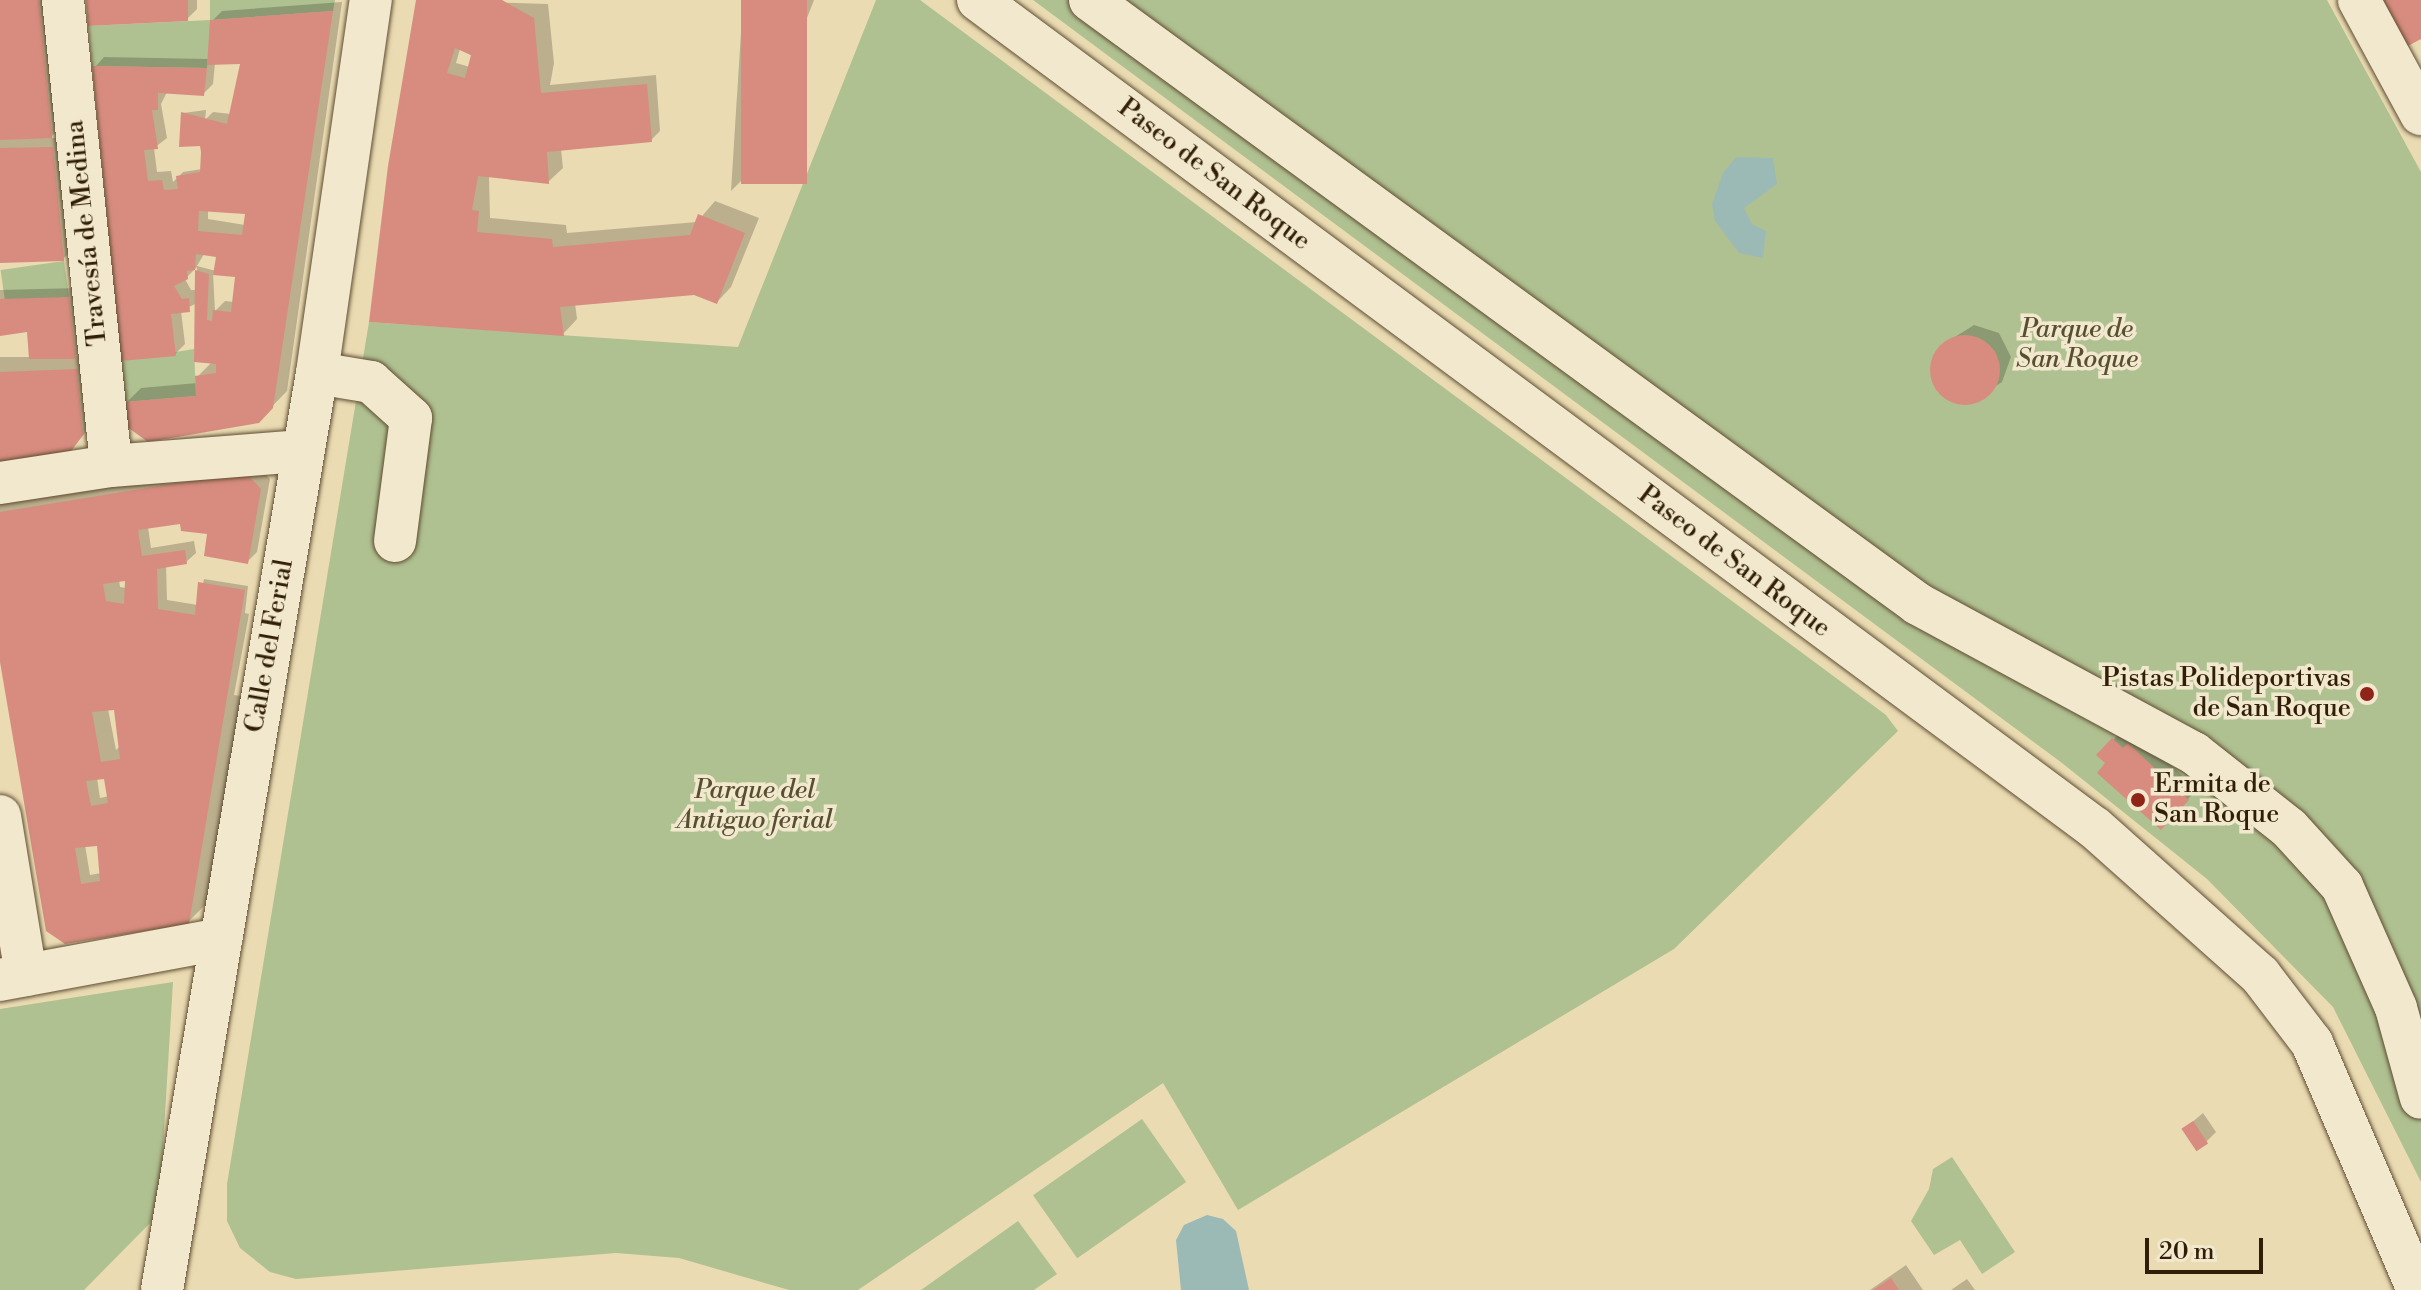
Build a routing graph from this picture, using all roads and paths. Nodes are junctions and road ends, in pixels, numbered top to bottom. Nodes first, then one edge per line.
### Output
1 (63, 0) edge
2 (371, 0) edge
3 (978, 0) edge
4 (1090, 0) edge
5 (2359, 0) edge
6 (2421, 114) edge
7 (317, 373) junction
8 (302, 451) junction
9 (111, 466) junction
10 (0, 483) edge
11 (395, 541) dead end
12 (0, 816) edge
13 (221, 939) junction
14 (13, 977) edge
15 (2421, 1098) edge
16 (2405, 1210) edge
17 (162, 1290) edge
18 (2418, 1290) edge

1 - 9 street, Travesía de Medina
2 - 7 street, Calle del Ferial
3 - 16 street, Paseo de San Roque
4 - 15 street
5 - 6 street
7 - 8 street, Calle del Ferial
7 - 11 street
8 - 9 street
8 - 13 street, Calle del Ferial
9 - 10 street
12 - 14 street
13 - 14 street
13 - 17 street, Calle del Ferial
16 - 18 street, Paseo de San Roque

